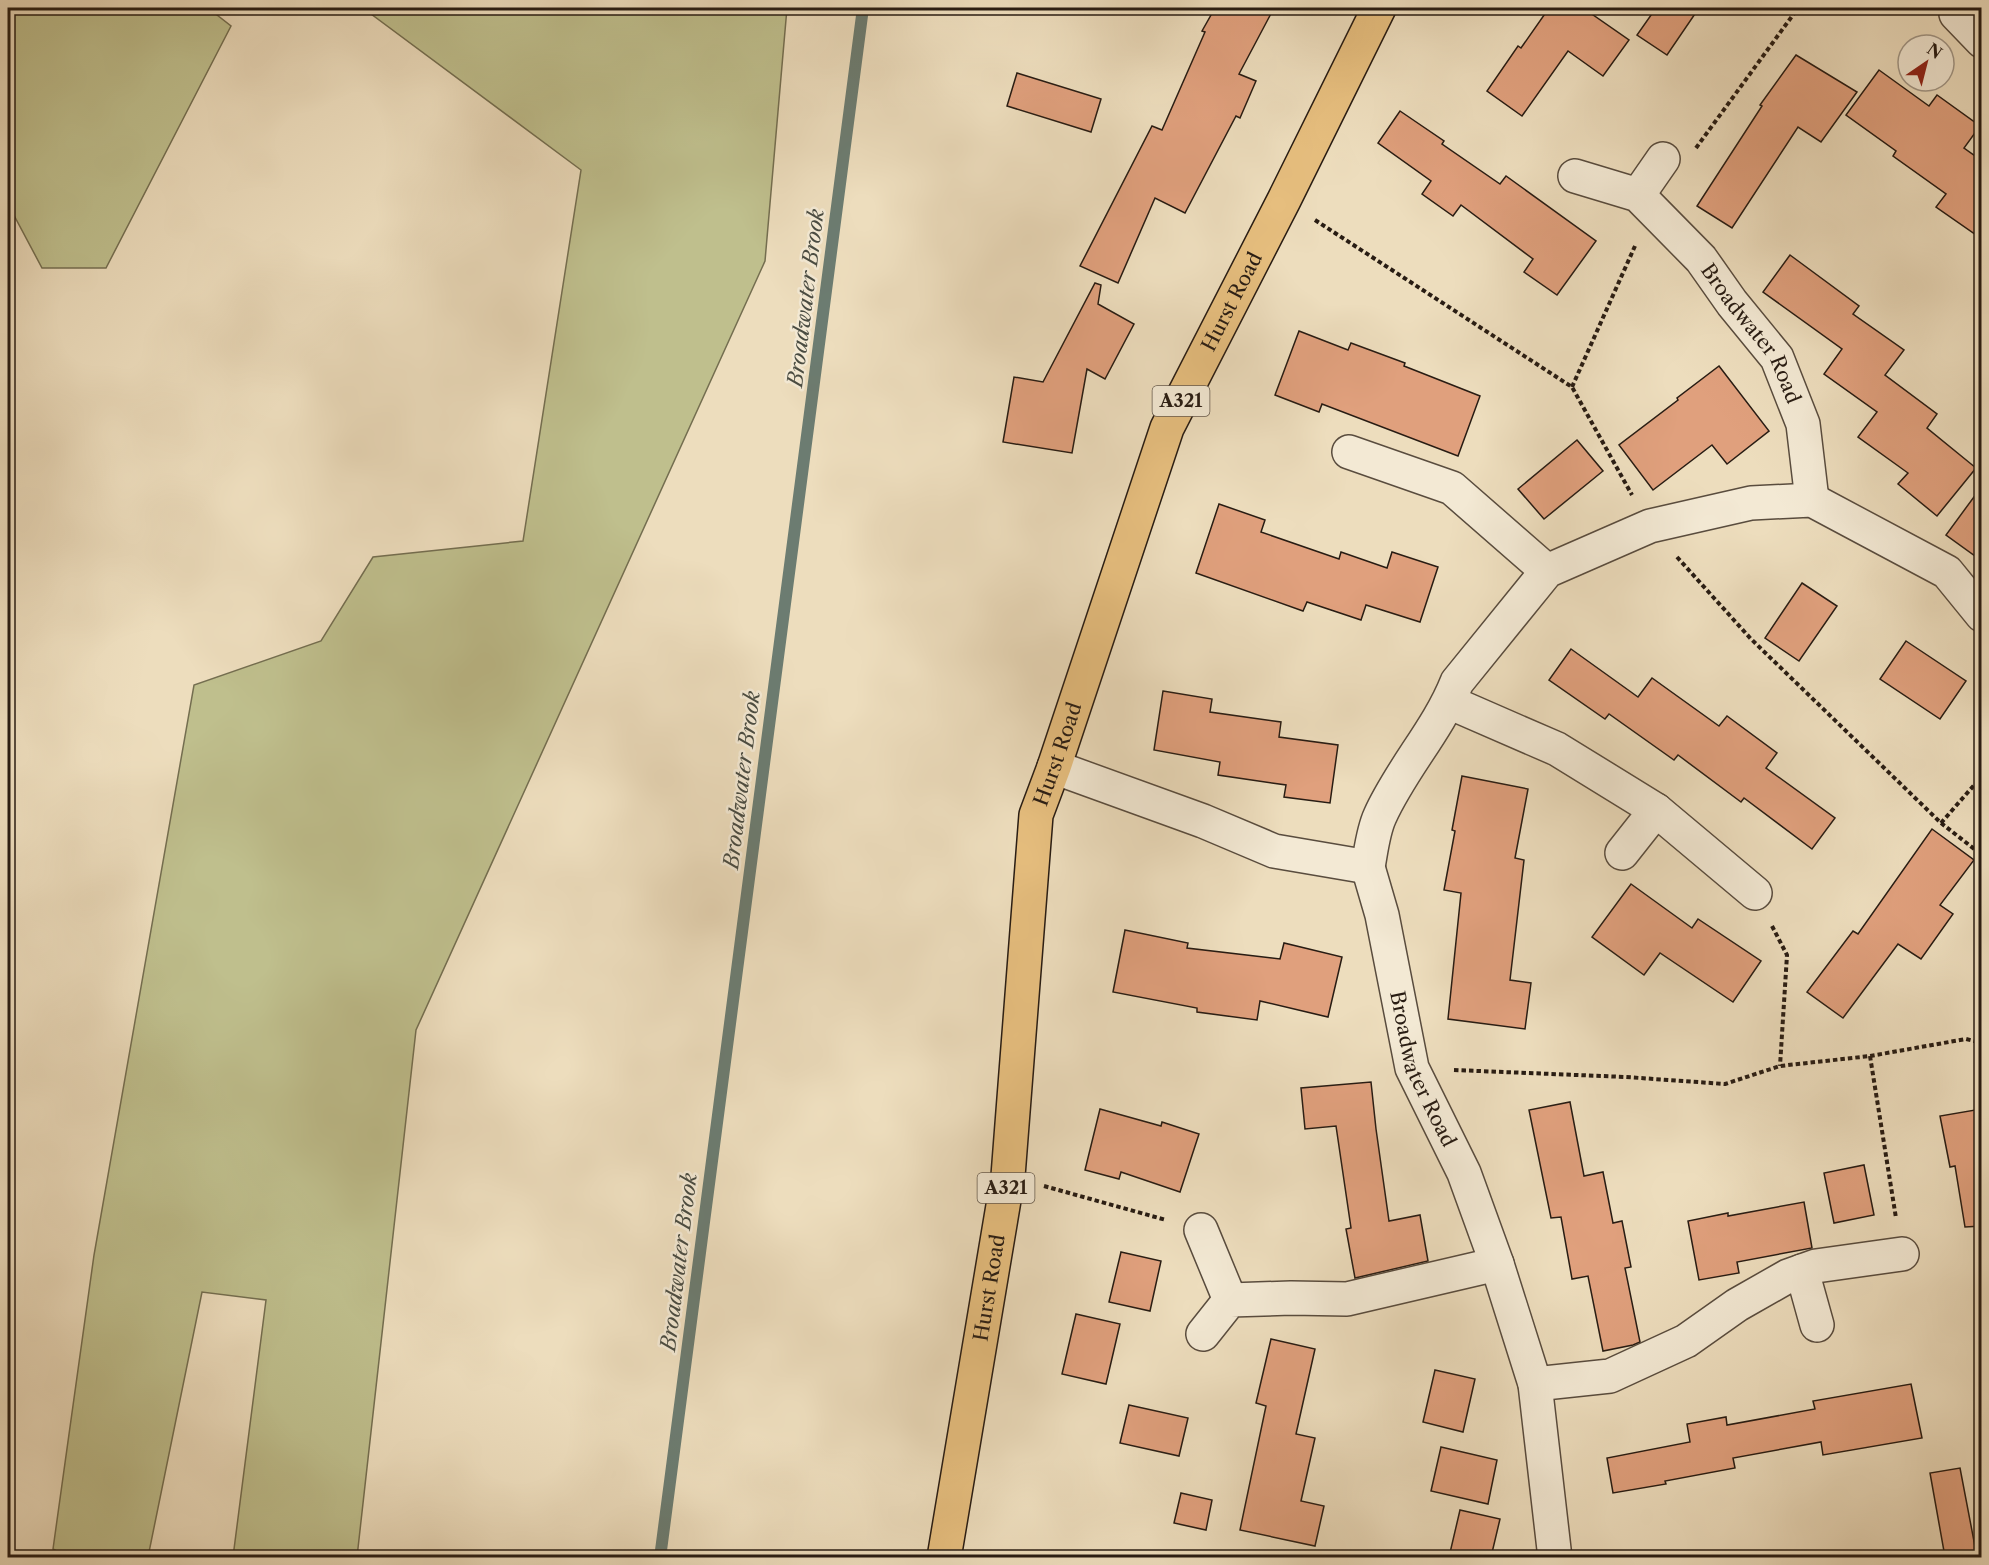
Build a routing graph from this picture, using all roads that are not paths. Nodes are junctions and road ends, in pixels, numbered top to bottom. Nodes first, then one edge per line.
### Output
1 (1379, 8) edge
2 (1953, 10) edge
3 (1982, 41) edge
4 (1678, 155) road end
5 (1575, 176) dead end
6 (1645, 202) junction
7 (1349, 452) dead end
8 (1812, 500) junction
9 (1547, 571) junction
10 (1982, 615) edge
11 (1449, 702) junction
12 (1054, 767) junction
13 (1656, 810) junction
14 (1622, 853) dead end
15 (1368, 867) junction
16 (1755, 893) road end
17 (1202, 1230) road end
18 (1902, 1254) road end
19 (1497, 1264) junction
20 (1802, 1271) junction
21 (1230, 1300) junction
22 (1817, 1325) dead end
23 (1203, 1334) dead end
24 (1535, 1384) junction
25 (944, 1557) edge
26 (1556, 1557) edge

1 - 12 main road, Hurst Road / A321
2 - 3 street
4 - 6 street
5 - 6 street, Broadwater Road
6 - 8 street, Broadwater Road
7 - 9 street
8 - 9 street, Broadwater Road
8 - 10 street
9 - 11 street, Broadwater Road
11 - 13 street
11 - 15 street, Broadwater Road
12 - 15 street
12 - 25 main road, Hurst Road / A321
13 - 14 street
13 - 16 street
15 - 19 street, Broadwater Road
17 - 21 street
18 - 20 street
19 - 21 street
19 - 24 street, Broadwater Road
20 - 22 street
20 - 24 street
21 - 23 street
24 - 26 street, Broadwater Road

